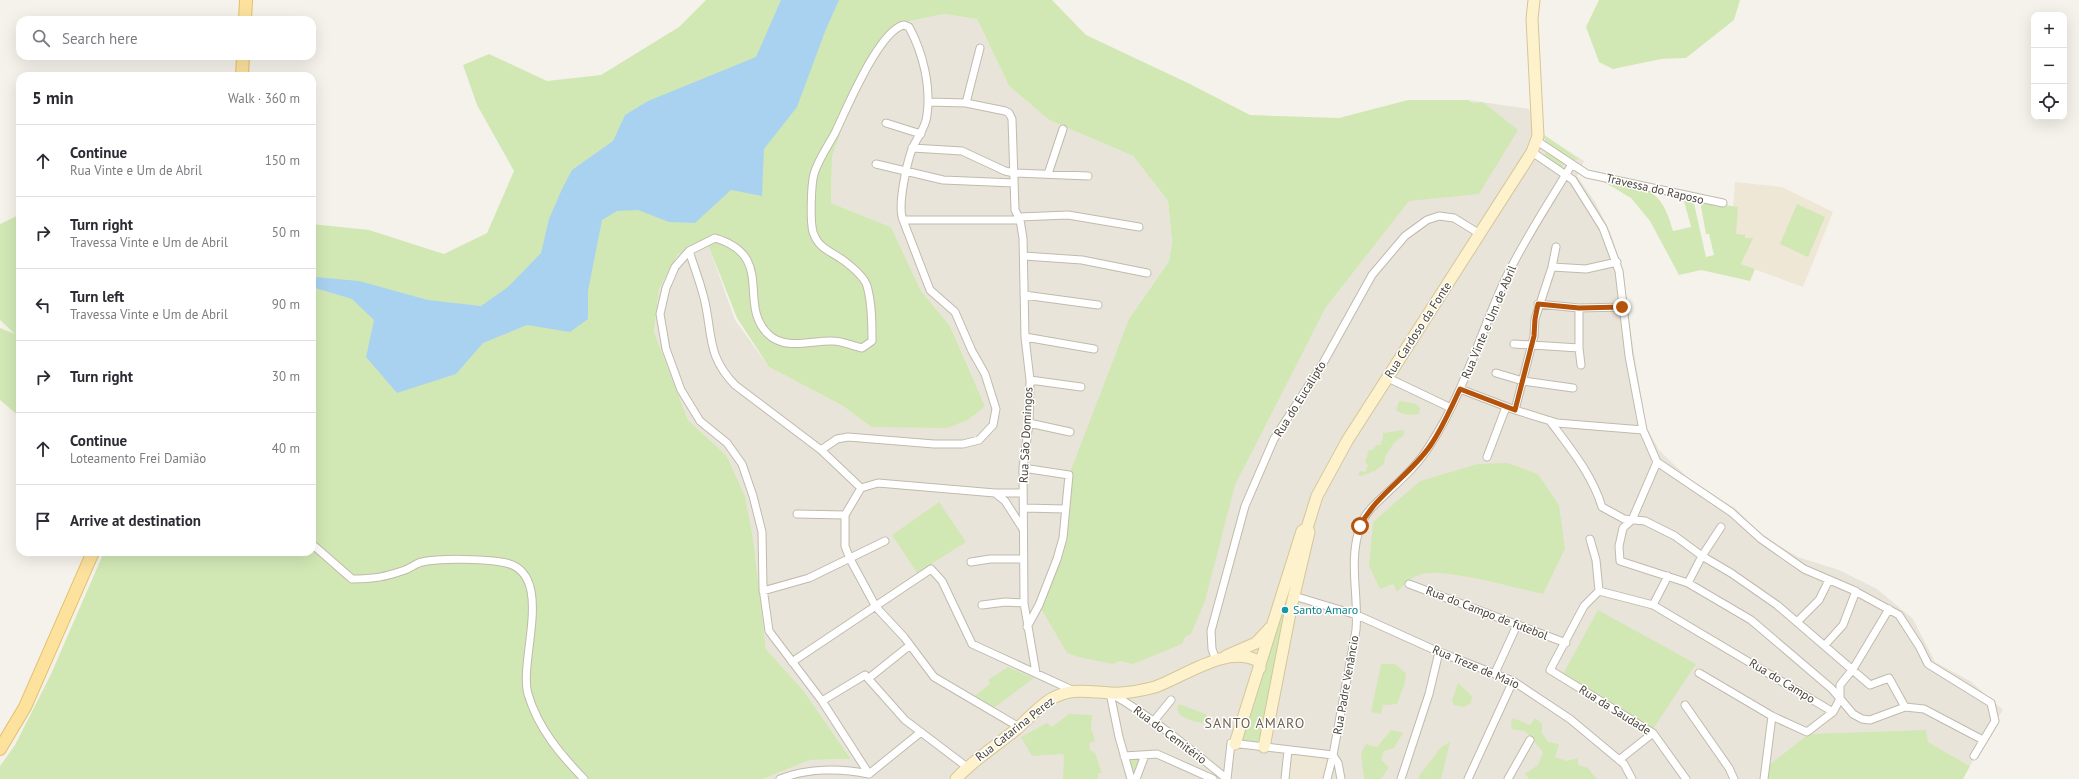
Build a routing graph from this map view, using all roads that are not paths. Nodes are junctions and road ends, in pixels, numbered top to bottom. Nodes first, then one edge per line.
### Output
1 (246, 0) edge
2 (1534, 0) edge
3 (245, 16) edge
4 (980, 48) dead end
5 (243, 60) edge
6 (242, 72) edge
7 (928, 102) junction
8 (966, 104) junction
9 (886, 123) dead end
10 (1063, 130) dead end
11 (921, 134) junction
12 (1537, 138) junction
13 (912, 148) junction
14 (1532, 152) junction
15 (876, 164) dead end
16 (1572, 164) junction
17 (907, 171) junction
18 (1014, 173) junction
19 (1048, 174) junction
20 (1566, 175) junction
21 (1088, 176) dead end
22 (1014, 183) junction
23 (1723, 203) dead end
24 (1019, 219) junction
25 (903, 220) junction
26 (1139, 227) dead end
27 (1480, 234) junction
28 (1556, 247) dead end
29 (689, 251) junction
30 (1024, 256) junction
31 (1617, 262) junction
32 (1552, 267) junction
33 (1147, 273) dead end
34 (1024, 295) junction
35 (1538, 304) junction
36 (1098, 305) dead end
37 (1622, 307) junction
38 (1579, 308) junction
39 (1025, 337) junction
40 (1514, 344) dead end
41 (1531, 345) junction
42 (1578, 348) junction
43 (1094, 349) dead end
44 (1582, 365) dead end
45 (1496, 373) dead end
46 (1388, 378) junction
47 (1030, 380) junction
48 (1524, 381) junction
49 (1081, 387) dead end
50 (1573, 388) dead end
51 (1460, 389) junction
52 (1506, 407) junction
53 (1451, 408) junction
54 (1515, 410) junction
55 (1550, 421) junction
56 (1029, 423) junction
57 (1643, 430) junction
58 (1070, 432) dead end
59 (821, 450) junction
60 (1486, 457) dead end
61 (1657, 462) junction
62 (1023, 468) junction
63 (861, 488) junction
64 (995, 493) junction
65 (1023, 493) junction
66 (1024, 508) junction
67 (1065, 510) junction
68 (797, 514) dead end
69 (845, 515) junction
70 (1632, 520) junction
71 (1721, 527) dead end
72 (1024, 530) junction
73 (1590, 538) dead end
74 (885, 541) dead end
75 (316, 548) edge
76 (91, 556) edge
77 (1702, 556) junction
78 (850, 559) junction
79 (1024, 559) junction
80 (971, 562) dead end
81 (1668, 576) junction
82 (1830, 580) junction
83 (1688, 583) junction
84 (1409, 584) dead end
85 (763, 591) junction
86 (1599, 591) junction
87 (1856, 591) junction
88 (1289, 594) junction
89 (1024, 602) junction
90 (982, 605) dead end
91 (876, 606) junction
92 (1653, 606) junction
93 (1889, 609) junction
94 (1357, 615) junction
95 (1275, 621) junction
96 (1798, 622) junction
97 (1517, 625) junction
98 (1027, 627) junction
99 (1566, 643) junction
100 (1825, 645) junction
101 (910, 646) junction
102 (1440, 652) junction
103 (1217, 659) junction
104 (792, 662) junction
105 (1260, 668) junction
106 (1853, 670) junction
107 (1036, 673) junction
108 (1495, 673) junction
109 (1699, 673) dead end
110 (869, 678) junction
111 (1513, 682) junction
112 (1072, 690) junction
113 (1110, 693) junction
114 (1840, 699) junction
115 (1171, 700) dead end
116 (822, 701) junction
117 (1685, 705) dead end
118 (1905, 707) junction
119 (1834, 712) junction
120 (1772, 716) junction
121 (1153, 722) junction
122 (1019, 727) junction
123 (921, 732) junction
124 (1653, 732) junction
125 (1530, 740) dead end
126 (1983, 740) junction
127 (1235, 744) junction
128 (1264, 747) junction
129 (0, 749) edge
130 (1288, 750) junction
131 (1145, 755) junction
132 (1334, 755) junction
133 (1124, 756) junction
134 (1974, 756) dead end
135 (1619, 760) junction
136 (967, 767) junction
137 (869, 774) junction
138 (584, 779) edge
139 (780, 779) edge
140 (956, 779) edge
141 (1131, 779) edge
142 (1136, 779) edge
143 (1213, 779) edge
144 (1227, 779) edge
145 (1285, 779) edge
146 (1327, 779) edge
147 (1341, 779) edge
148 (1401, 779) edge
149 (1468, 779) edge
150 (1508, 779) edge
151 (1632, 779) edge
152 (1686, 779) edge
153 (1734, 779) edge
154 (1764, 779) edge

1 - 3 main road
2 - 12 main road
4 - 8 street
5 - 6 main road
7 - 8 street, Rua São Domingos
7 - 11 street
7 - 29 street
8 - 18 street, Rua São Domingos
9 - 11 street
10 - 19 street
11 - 13 street
12 - 14 main road, Rua Cardoso da Fonte
12 - 16 street
13 - 17 street
13 - 18 street
14 - 20 street
14 - 27 main road, Rua Cardoso da Fonte
15 - 17 street
16 - 20 street, Rua Vinte e Um de Abril
16 - 23 street, Travessa do Raposo
17 - 22 street
17 - 25 street
18 - 19 street
18 - 22 street, Rua São Domingos
19 - 21 street
20 - 31 street
20 - 51 street, Rua Vinte e Um de Abril
22 - 24 street, Rua São Domingos
24 - 25 street
24 - 26 street
24 - 30 street, Rua São Domingos
25 - 59 street
27 - 46 main road, Rua Cardoso da Fonte
27 - 103 street, Rua do Eucalipto
28 - 32 street
29 - 59 street
29 - 85 street
30 - 33 street
30 - 34 street, Rua São Domingos
31 - 32 street
31 - 37 street
32 - 35 street
34 - 36 street
34 - 39 street, Rua São Domingos
35 - 38 street
35 - 41 street
37 - 38 street
37 - 57 street
38 - 42 street
39 - 43 street
39 - 47 street, Rua São Domingos
40 - 41 street
41 - 42 street
41 - 48 street
42 - 44 street
45 - 48 street
46 - 53 street
46 - 88 main road, Rua Cardoso da Fonte
47 - 49 street
47 - 56 street, Rua São Domingos
48 - 50 street
48 - 54 street
51 - 52 street
51 - 53 street, Rua Vinte e Um de Abril
52 - 54 street
52 - 60 street
53 - 94 street, Rua Vinte e Um de Abril
54 - 55 street
55 - 57 street
55 - 70 street
56 - 58 street
56 - 62 street, Rua São Domingos
57 - 61 street
59 - 63 street
61 - 70 street
61 - 82 street
62 - 65 street, Rua São Domingos
62 - 67 street
63 - 64 street
63 - 69 street
64 - 65 street
64 - 72 street
65 - 66 street, Rua São Domingos
66 - 67 street
66 - 72 street, Rua São Domingos
67 - 98 street
68 - 69 street
69 - 78 street
70 - 77 street
70 - 81 street
71 - 77 street
72 - 79 street, Rua São Domingos
73 - 86 street
74 - 78 street
75 - 138 street
76 - 129 main road
77 - 83 street
77 - 96 street
78 - 85 street
78 - 91 street
79 - 80 street
79 - 89 street, Rua São Domingos
81 - 83 street
81 - 92 street
82 - 87 street
82 - 96 street
83 - 114 street
84 - 97 street, Rua do Campo de futebol
85 - 104 street
86 - 92 street, Rua do Campo
86 - 99 street
87 - 93 street
87 - 100 street
88 - 94 street, Rua Treze de Maio
88 - 95 main road, Rua Cardoso da Fonte
88 - 128 main road, Rua Cardoso da Fonte
89 - 90 street
89 - 98 street, Rua São Domingos
91 - 101 street
91 - 104 street
91 - 107 street
92 - 119 street, Rua do Campo
93 - 106 street
93 - 126 street
94 - 102 street, Rua Treze de Maio
94 - 132 street, Rua Padre Venâncio
95 - 103 main road
95 - 105 main road, Rua Cardoso da Fonte
96 - 100 street
97 - 99 street, Rua do Campo de futebol
97 - 108 street
98 - 107 street, Rua São Domingos
99 - 124 street, Rua da Saudade
100 - 106 street
101 - 110 street
101 - 122 street
102 - 108 street, Rua Treze de Maio
102 - 148 street
103 - 105 main road, Rua Catarina Perez
103 - 113 main road, Rua Catarina Perez
104 - 116 street
105 - 127 main road, Rua Cardoso da Fonte
106 - 114 street
106 - 118 street
107 - 112 street
108 - 111 street, Rua Treze de Maio
109 - 120 street
110 - 116 street
110 - 123 street
111 - 135 street, Rua Treze de Maio
111 - 149 street
112 - 113 main road, Rua Catarina Perez
112 - 122 main road, Rua Catarina Perez
113 - 121 street, Rua do Cemitério
113 - 133 street
114 - 118 street
114 - 119 street
115 - 121 street
116 - 137 street
117 - 153 street
118 - 126 street
119 - 120 street
120 - 154 street
121 - 144 street, Rua do Cemitério
122 - 136 main road, Rua Catarina Perez
123 - 136 street
123 - 137 street
124 - 135 street
124 - 152 street, Rua da Saudade
125 - 150 street
126 - 134 street
127 - 128 street
127 - 144 street, Rua Cardoso da Fonte
128 - 130 street
130 - 132 street
130 - 145 street
131 - 133 street
131 - 142 street
131 - 143 street
132 - 146 street, Rua Padre Venâncio
132 - 147 street, Rua Padre Venâncio
133 - 141 street
135 - 151 street, Rua Treze de Maio
136 - 140 main road, Rua Catarina Perez
137 - 139 street

